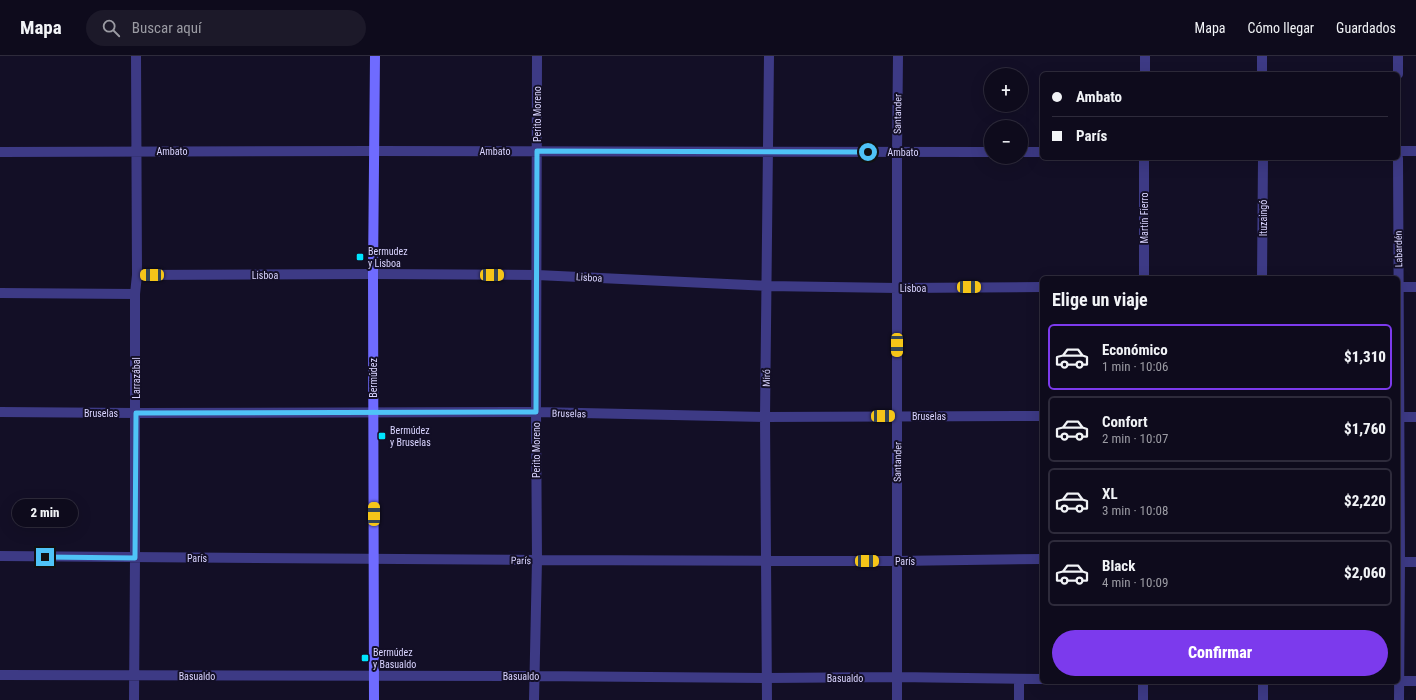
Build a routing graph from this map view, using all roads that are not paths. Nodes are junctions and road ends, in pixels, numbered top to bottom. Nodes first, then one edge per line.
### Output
1 (136, 56) edge
2 (375, 56) edge
3 (537, 56) edge
4 (769, 56) edge
5 (898, 56) edge
6 (1144, 56) edge
7 (1262, 56) edge
8 (1398, 56) edge
9 (1144, 72) edge
10 (1262, 72) edge
11 (1398, 72) edge
12 (136, 151) junction
13 (374, 151) junction
14 (537, 151) junction
15 (1400, 151) edge
16 (1416, 151) edge
17 (0, 152) edge
18 (769, 152) junction
19 (897, 152) junction
20 (984, 152) edge
21 (1028, 152) edge
22 (1040, 152) edge
23 (1144, 160) edge
24 (1263, 160) edge
25 (1398, 160) edge
26 (373, 274) junction
27 (137, 275) junction
28 (537, 275) junction
29 (1144, 276) edge
30 (1262, 276) edge
31 (1398, 276) edge
32 (767, 286) junction
33 (1040, 287) edge
34 (1400, 287) edge
35 (1416, 287) edge
36 (897, 288) junction
37 (0, 293) edge
38 (135, 294) junction
39 (0, 412) edge
40 (374, 412) junction
41 (536, 412) junction
42 (136, 413) junction
43 (897, 416) junction
44 (1040, 416) edge
45 (766, 417) junction
46 (1400, 417) edge
47 (1416, 417) edge
48 (0, 556) edge
49 (135, 558) junction
50 (374, 558) junction
51 (1040, 559) edge
52 (537, 560) junction
53 (766, 560) junction
54 (896, 561) junction
55 (1400, 562) edge
56 (1416, 562) edge
57 (0, 675) edge
58 (134, 676) junction
59 (375, 676) junction
60 (534, 676) junction
61 (897, 677) junction
62 (767, 678) junction
63 (1019, 679) junction
64 (1040, 679) edge
65 (1400, 681) edge
66 (1416, 681) edge
67 (1143, 684) edge
68 (1263, 684) edge
69 (1398, 684) edge
70 (134, 700) edge
71 (374, 700) edge
72 (534, 700) edge
73 (767, 700) edge
74 (896, 700) edge
75 (1019, 700) edge
76 (1143, 700) edge
77 (1263, 700) edge
78 (1399, 700) edge

1 - 12 street, Larrazábal
2 - 13 street, Bermúdez
3 - 14 street, Perito Moreno
4 - 18 street, Miró
5 - 19 street, Santander
6 - 9 street
7 - 10 street
8 - 11 street
12 - 13 street, Ambato
12 - 17 street, Ambato
12 - 27 street, Larrazábal
13 - 14 street, Ambato
13 - 26 street, Bermúdez
14 - 18 street, Ambato
14 - 28 street, Perito Moreno
15 - 16 street
18 - 19 street, Ambato
18 - 32 street, Miró
19 - 20 street, Ambato
19 - 36 street, Santander
21 - 22 street
23 - 29 street, Martín Fierro
24 - 30 street, Ituzaingó
25 - 31 street, Labardén
26 - 27 street, Lisboa
26 - 28 street, Lisboa
26 - 40 street, Bermúdez
27 - 38 street, Larrazábal
28 - 32 street, Lisboa
28 - 41 street, Perito Moreno
32 - 36 street, Lisboa
32 - 45 street, Miró
33 - 36 street, Lisboa
34 - 35 street
36 - 43 street, Santander
37 - 38 street
38 - 42 street, Larrazábal
39 - 42 street, Bruselas
40 - 41 street, Bruselas
40 - 42 street, Bruselas
40 - 50 street, Bermúdez
41 - 45 street, Bruselas
41 - 52 street, Perito Moreno
42 - 49 street, Larrazábal
43 - 44 street, Bruselas
43 - 45 street, Bruselas
43 - 54 street, Santander
45 - 53 street, Miró
46 - 47 street
48 - 49 street, París
49 - 50 street, París
49 - 58 street, Larrazábal
50 - 52 street, París
50 - 59 street, Bermúdez
51 - 54 street, París
52 - 53 street, París
52 - 60 street, Perito Moreno
53 - 54 street, París
53 - 62 street, Miró
54 - 61 street, Santander
55 - 56 street
57 - 58 street, Basualdo
58 - 59 street, Basualdo
58 - 70 street, Larrazábal
59 - 60 street, Basualdo
59 - 71 street, Bermúdez
60 - 62 street, Basualdo
60 - 72 street, Perito Moreno
61 - 62 street, Basualdo
61 - 63 street, Basualdo
61 - 74 street, Santander
62 - 73 street, Miró
63 - 64 street, Basualdo
63 - 75 street
65 - 66 street
67 - 76 street
68 - 77 street
69 - 78 street, Labardén

